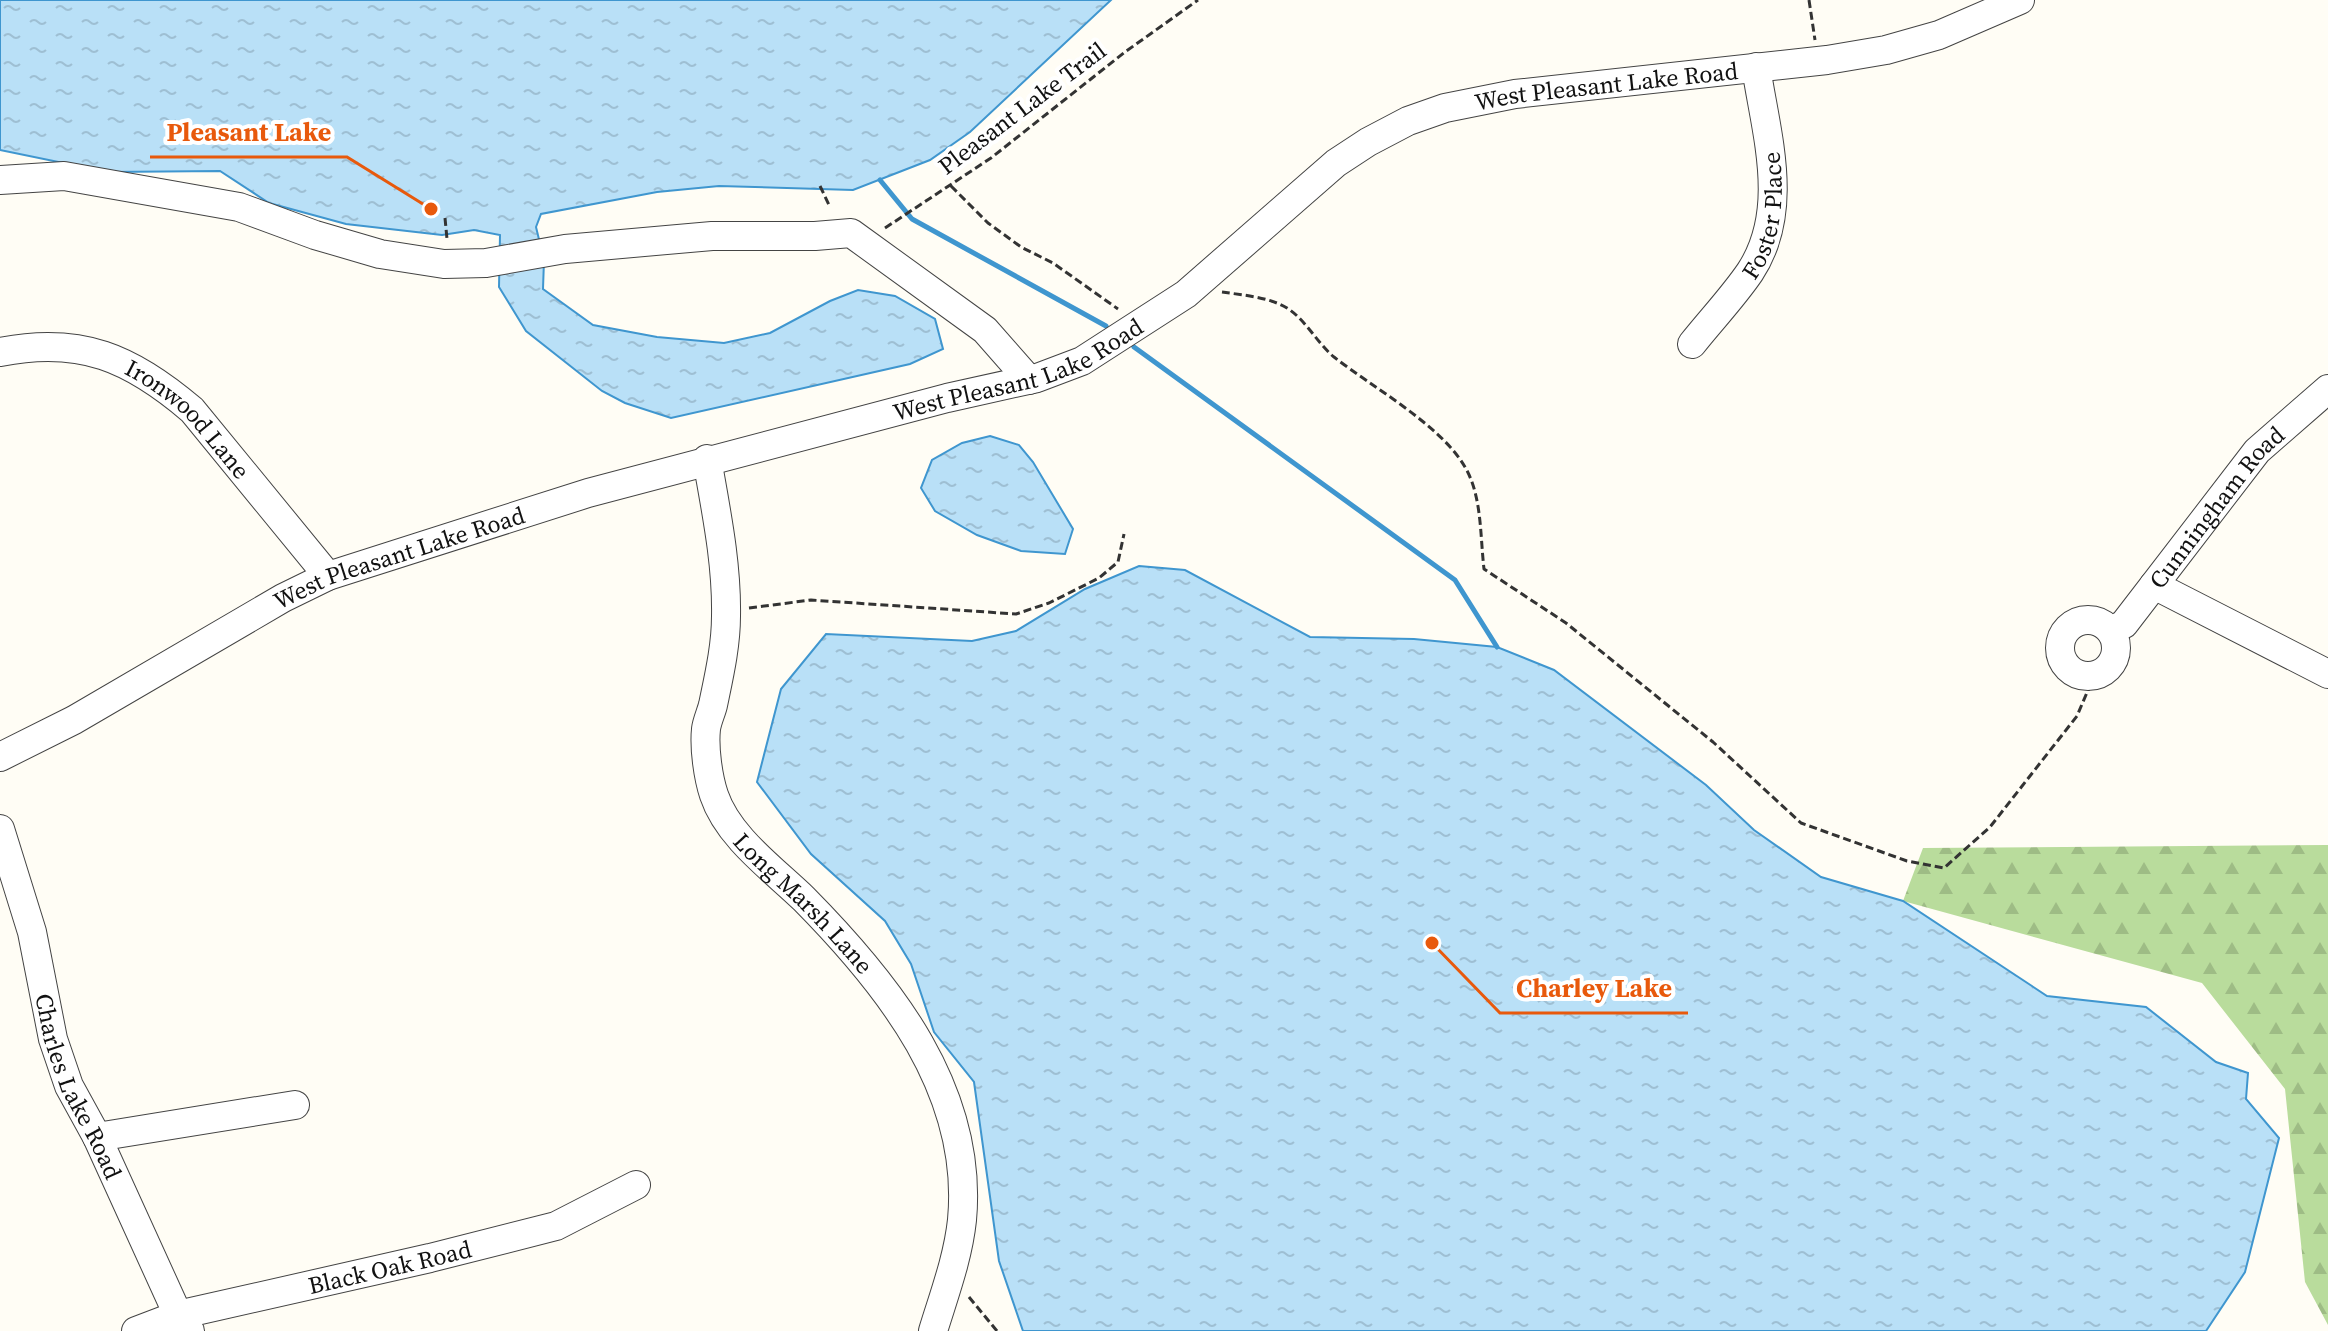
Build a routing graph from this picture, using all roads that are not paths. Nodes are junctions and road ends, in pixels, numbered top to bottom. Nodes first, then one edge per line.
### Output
1 (2020, 0) edge
2 (1756, 67) junction
3 (0, 180) edge
4 (1692, 344) dead end
5 (0, 352) edge
6 (1029, 380) junction
7 (2328, 389) edge
8 (707, 459) junction
9 (328, 576) junction
10 (2154, 585) junction
11 (2111, 631) junction
12 (2328, 674) edge
13 (0, 757) edge
14 (0, 829) edge
15 (295, 1105) dead end
16 (97, 1137) junction
17 (636, 1185) dead end
18 (184, 1323) edge
19 (136, 1331) edge
20 (933, 1331) edge

1 - 2 street, West Pleasant Lake Road
2 - 4 street, Foster Place
2 - 6 street, West Pleasant Lake Road
3 - 6 street
5 - 9 street, Ironwood Lane
6 - 8 street, West Pleasant Lake Road
7 - 10 street, Cunningham Road
8 - 9 street, West Pleasant Lake Road
8 - 20 street, Long Marsh Lane
9 - 13 street, West Pleasant Lake Road
10 - 11 street, Cunningham Road
10 - 12 street
11 - 11 street
14 - 16 street, Charles Lake Road
15 - 16 street
16 - 18 street, Charles Lake Road
17 - 18 street, Black Oak Road
18 - 19 street, Black Oak Road

